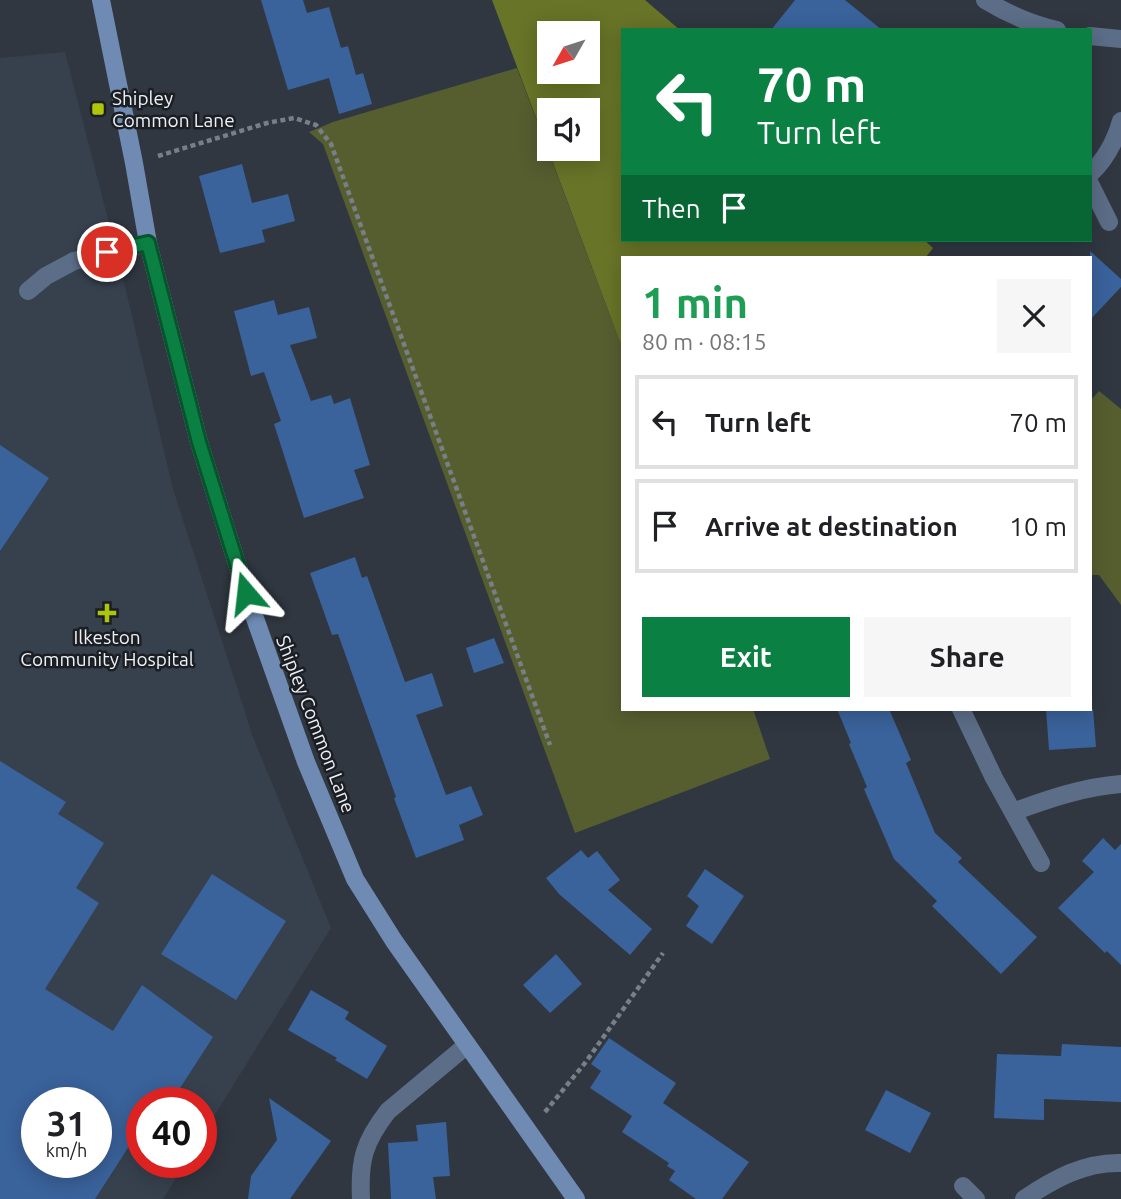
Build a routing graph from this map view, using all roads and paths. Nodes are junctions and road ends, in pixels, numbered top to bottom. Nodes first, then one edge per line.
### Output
1 (101, 0) edge
2 (985, 0) edge
3 (1048, 28) edge
4 (1092, 36) edge
5 (1121, 39) edge
6 (1121, 121) edge
7 (134, 163) junction
8 (1092, 172) edge
9 (1092, 188) edge
10 (1109, 222) dead end
11 (148, 243) junction
12 (28, 290) dead end
13 (962, 711) edge
14 (551, 745) dead end
15 (1121, 784) edge
16 (1013, 812) junction
17 (1041, 863) dead end
18 (663, 953) dead end
19 (467, 1045) junction
20 (529, 1132) junction
21 (1121, 1163) edge
22 (963, 1185) dead end
23 (361, 1199) edge
24 (576, 1199) edge
25 (976, 1199) edge
26 (1024, 1199) edge

1 - 7 street, Shipley Common Lane
2 - 3 street
4 - 5 street
6 - 8 street
7 - 11 street, Shipley Common Lane
7 - 14 path
9 - 10 street
11 - 12 street
11 - 19 street, Shipley Common Lane
13 - 16 street
15 - 16 street
16 - 17 street
18 - 20 path
19 - 20 street, Shipley Common Lane
19 - 23 street
20 - 24 street, Shipley Common Lane
21 - 26 street
22 - 25 street

